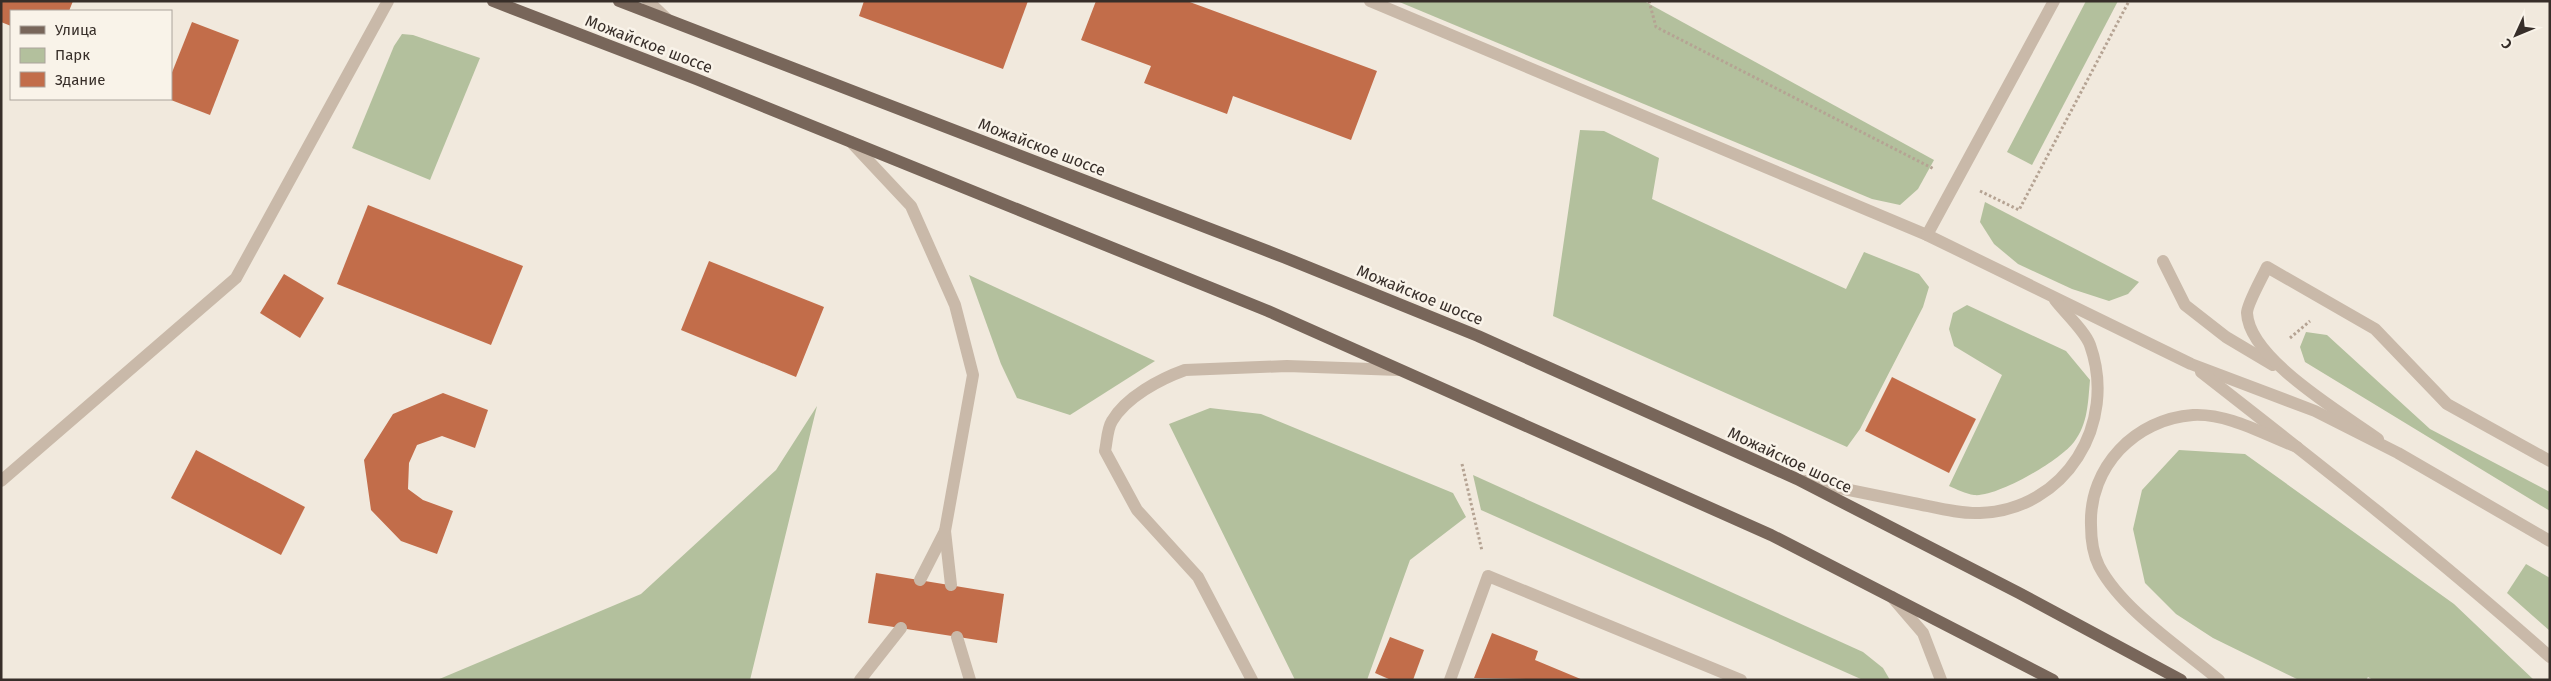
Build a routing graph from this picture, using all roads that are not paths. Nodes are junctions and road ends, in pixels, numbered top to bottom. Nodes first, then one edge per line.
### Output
1 (388, 1) edge
2 (493, 1) edge
3 (619, 1) edge
4 (648, 1) edge
5 (1370, 1) edge
6 (2054, 1) edge
7 (669, 21) junction
8 (851, 142) junction
9 (1927, 235) junction
10 (2163, 261) dead end
11 (2052, 296) junction
12 (2191, 364) junction
13 (1403, 370) junction
14 (2282, 370) junction
15 (2297, 447) junction
16 (2398, 453) junction
17 (2550, 461) edge
18 (1797, 479) junction
19 (1, 480) edge
20 (945, 531) junction
21 (2550, 541) edge
22 (920, 580) dead end
23 (951, 585) dead end
24 (1891, 596) junction
25 (901, 628) dead end
26 (957, 637) dead end
27 (2550, 656) edge
28 (860, 680) edge
29 (970, 680) edge
30 (1252, 680) edge
31 (1450, 680) edge
32 (1741, 680) edge
33 (1940, 680) edge
34 (2053, 680) edge
35 (2181, 680) edge
36 (2219, 680) edge

1 - 19 street
2 - 8 main road, Можайское шоссе
3 - 7 main road, Можайское шоссе
4 - 7 street
5 - 9 street
6 - 9 street
7 - 18 main road, Можайское шоссе
8 - 13 main road, Можайское шоссе
8 - 20 street
9 - 11 street
10 - 14 street
11 - 12 street
11 - 18 street
12 - 15 street
12 - 16 street
13 - 24 main road, Можайское шоссе
13 - 30 street
14 - 16 street
14 - 17 street
15 - 27 street
15 - 36 street
16 - 21 street
18 - 35 main road, Можайское шоссе
20 - 22 street
20 - 23 street
24 - 33 street
24 - 34 main road, Можайское шоссе
25 - 28 street
26 - 29 street
31 - 32 street

